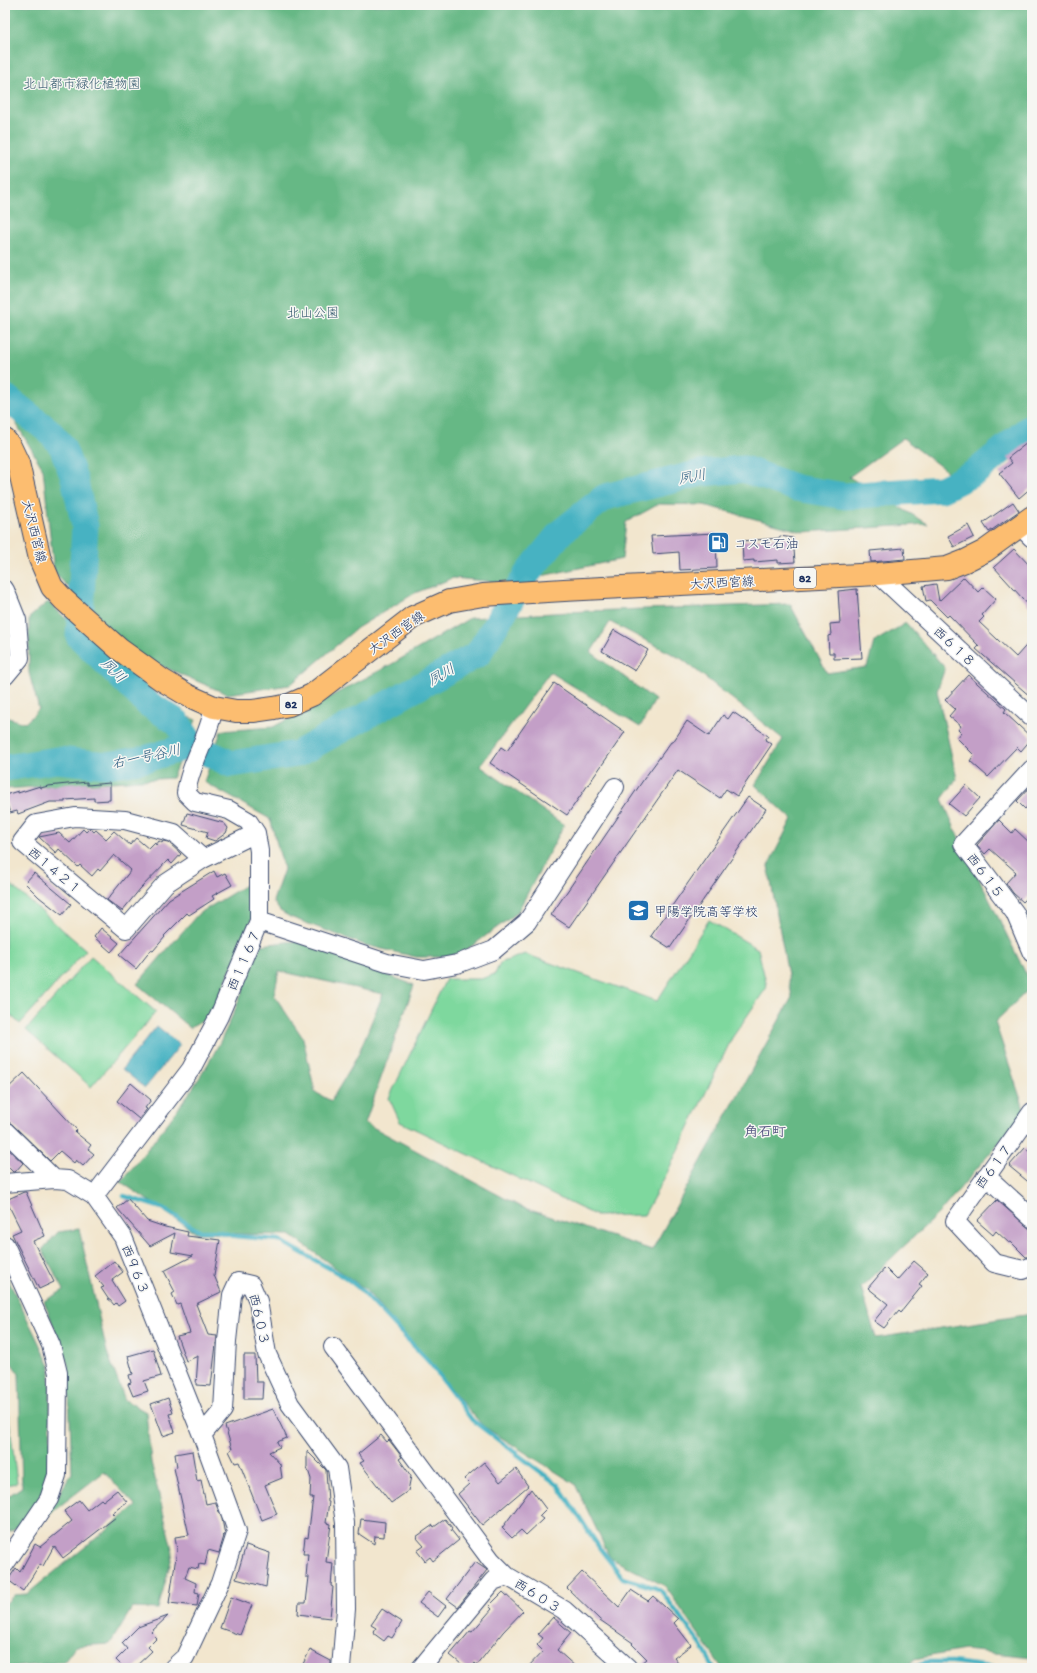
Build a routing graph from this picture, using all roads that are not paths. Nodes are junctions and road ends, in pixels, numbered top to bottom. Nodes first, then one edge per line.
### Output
1 (7, 445) edge
2 (1028, 527) edge
3 (878, 574) junction
4 (5, 590) edge
5 (5, 676) edge
6 (213, 715) junction
7 (1032, 718) edge
8 (1032, 769) edge
9 (615, 787) dead end
10 (256, 833) junction
11 (203, 859) junction
12 (259, 921) junction
13 (1032, 953) edge
14 (1032, 1112) edge
15 (5, 1131) edge
16 (986, 1176) junction
17 (54, 1179) junction
18 (5, 1183) edge
19 (94, 1196) junction
20 (1032, 1218) edge
21 (5, 1245) edge
22 (1032, 1266) edge
23 (333, 1347) dead end
24 (202, 1435) junction
25 (12, 1544) edge
26 (5, 1564) edge
27 (507, 1576) junction
28 (173, 1668) edge
29 (341, 1668) edge
30 (421, 1668) edge
31 (628, 1668) edge

1 - 6 main road, 大沢西宮線 / 82
2 - 3 main road, 大沢西宮線 / 82
3 - 6 main road, 大沢西宮線 / 82
3 - 7 street, 西６１８
4 - 5 street
6 - 10 street
8 - 13 street, 西６１５
9 - 12 street
10 - 11 street, 西１４２１
10 - 12 street, 西１１６７
11 - 11 street, 西１４２１
12 - 19 street, 西１１６７
14 - 16 street, 西６１７
15 - 17 street
16 - 20 street
16 - 22 street, 西６１７
17 - 18 street, 西９６３
17 - 19 street, 西９６３
19 - 24 street, 西９６３
21 - 25 street
23 - 27 street
24 - 28 street
24 - 29 street, 西６０３
25 - 26 street
27 - 30 street, 西６０３
27 - 31 street, 西６０３

